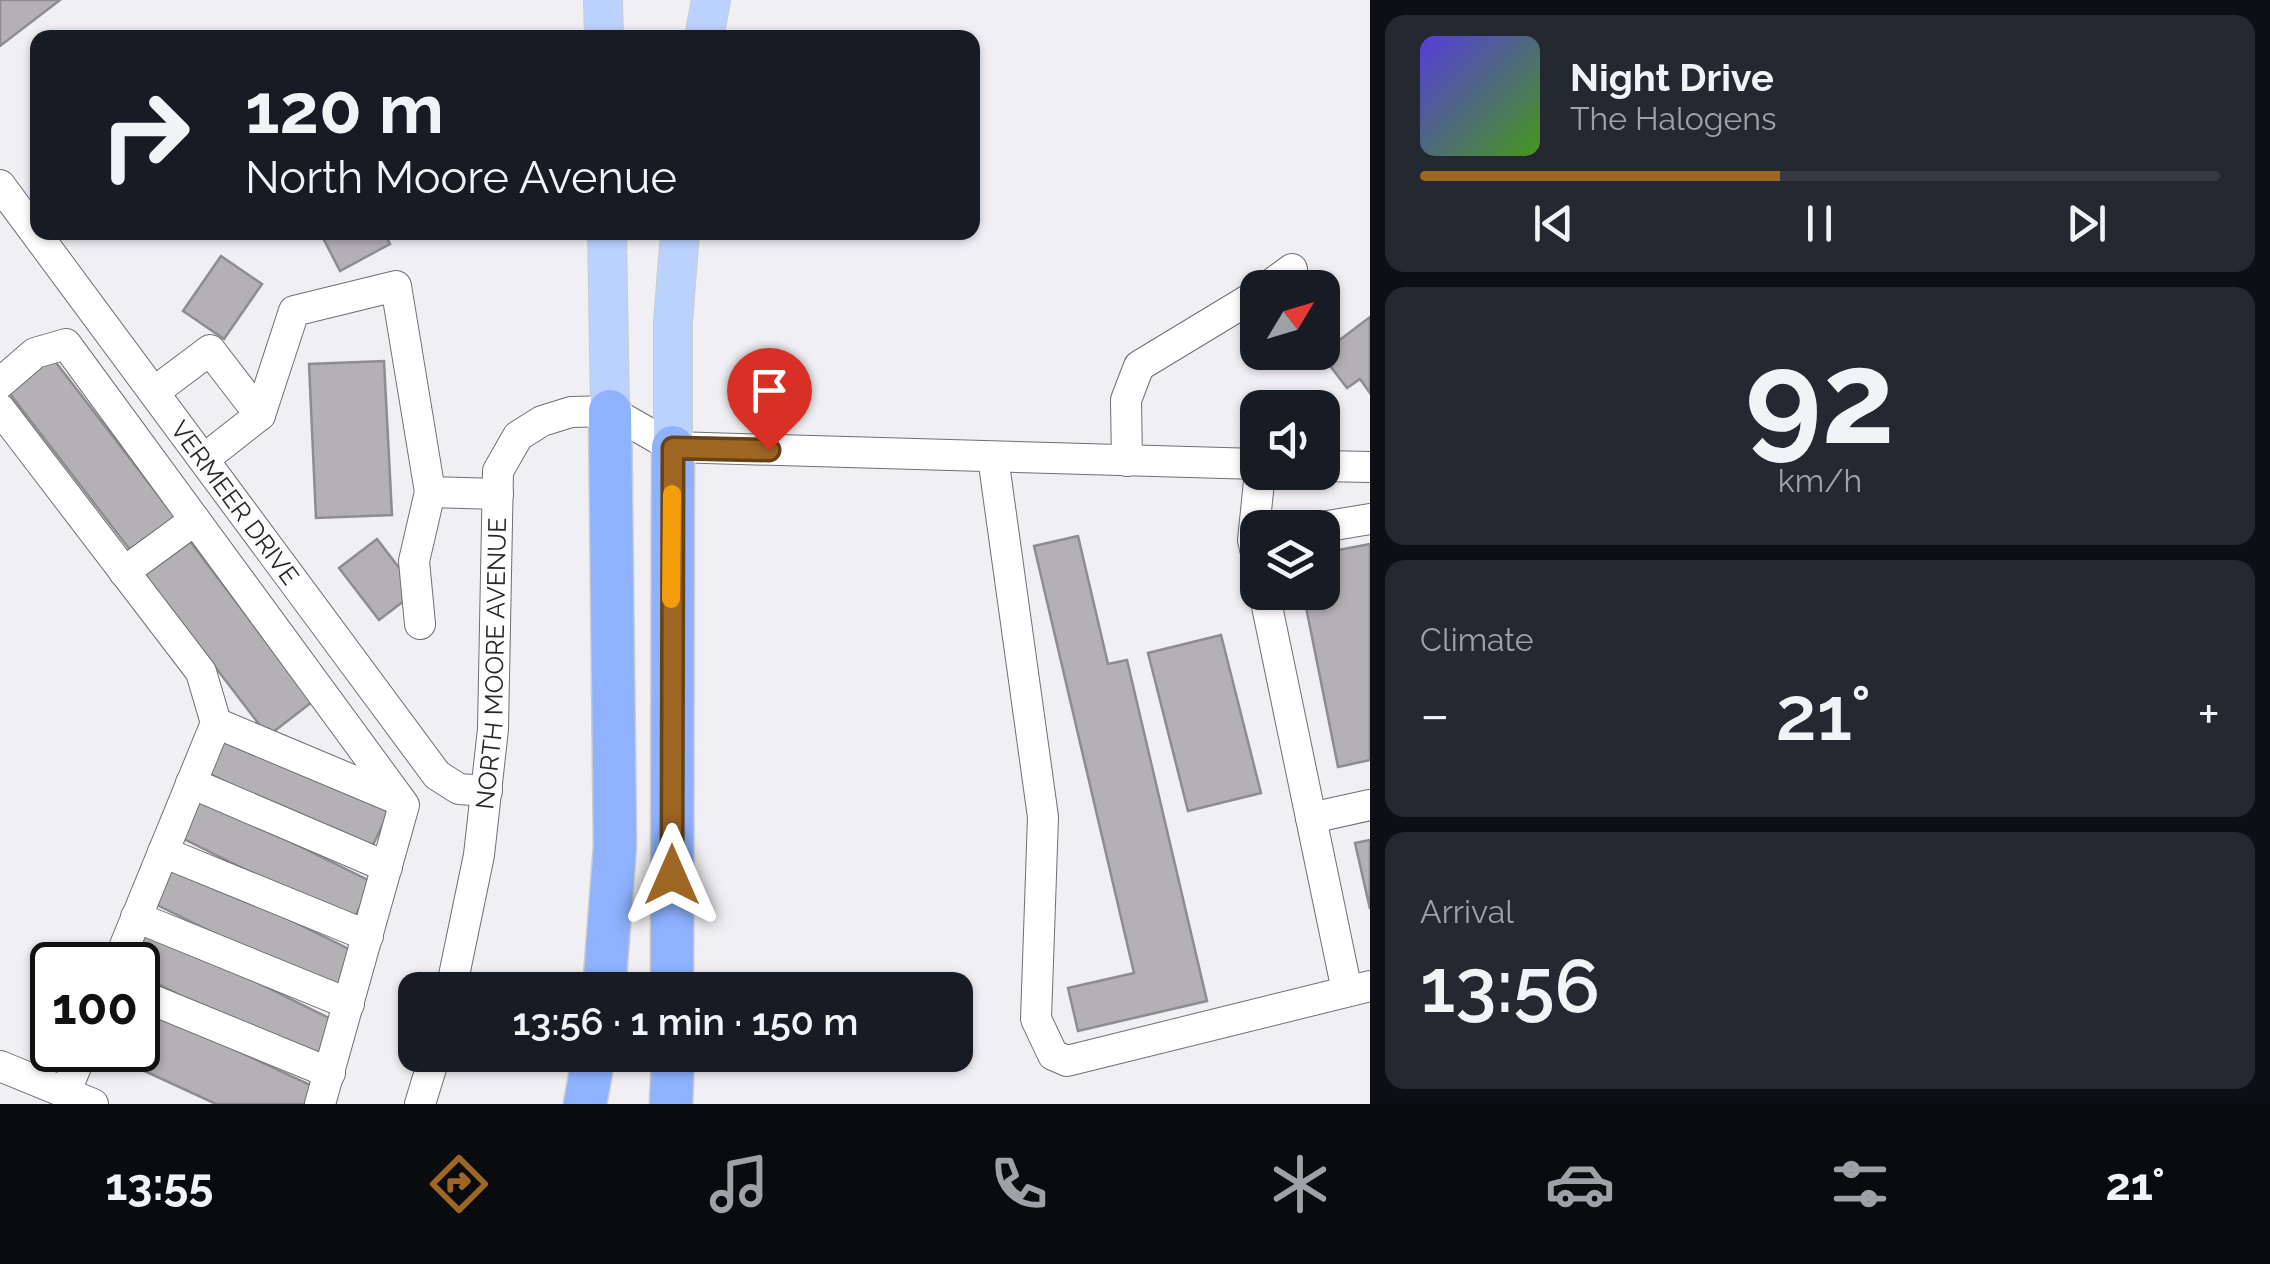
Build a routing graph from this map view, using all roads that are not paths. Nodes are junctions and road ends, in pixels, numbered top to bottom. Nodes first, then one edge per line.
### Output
1 (603, 0) edge
2 (710, 0) edge
3 (604, 30) edge
4 (705, 30) edge
5 (0, 186) edge
6 (30, 226) edge
7 (40, 240) edge
8 (606, 240) edge
9 (679, 240) edge
10 (1240, 305) edge
11 (0, 383) edge
12 (154, 392) junction
13 (0, 408) edge
14 (610, 411) junction
15 (260, 415) junction
16 (673, 448) junction
17 (993, 456) junction
18 (204, 459) junction
19 (1127, 461) junction
20 (1368, 463) edge
21 (1240, 464) edge
22 (1340, 465) edge
23 (430, 492) junction
24 (498, 494) junction
25 (195, 520) junction
26 (1370, 520) edge
27 (1340, 524) edge
28 (124, 572) junction
29 (1268, 610) edge
30 (420, 624) dead end
31 (216, 723) junction
32 (191, 783) junction
33 (486, 791) junction
34 (400, 800) junction
35 (1370, 805) edge
36 (1311, 818) junction
37 (163, 852) junction
38 (387, 867) junction
39 (136, 917) junction
40 (368, 936) junction
41 (126, 942) edge
42 (456, 972) edge
43 (605, 972) edge
44 (672, 972) edge
45 (1359, 988) edge
46 (160, 1003) edge
47 (349, 1004) junction
48 (0, 1066) edge
49 (81, 1072) edge
50 (330, 1072) junction
51 (430, 1072) edge
52 (591, 1072) edge
53 (672, 1072) edge
54 (79, 1098) edge
55 (320, 1104) edge
56 (420, 1104) edge
57 (586, 1104) edge
58 (671, 1104) edge

1 - 3 main road
2 - 4 main road
5 - 6 street, VERMEER DRIVE
7 - 12 street, VERMEER DRIVE
8 - 14 main road
9 - 16 main road
10 - 19 street
11 - 25 street
12 - 15 street
12 - 18 street, VERMEER DRIVE
13 - 28 street
14 - 16 street
14 - 24 street, NORTH MOORE AVENUE
14 - 43 highway
15 - 18 street
15 - 23 street
16 - 17 street
16 - 44 highway
17 - 19 street
17 - 45 street
18 - 33 street, VERMEER DRIVE
19 - 21 street
20 - 22 street
23 - 24 street
23 - 30 street
24 - 33 street, NORTH MOORE AVENUE
25 - 28 street
25 - 34 street
26 - 27 street
28 - 31 street
29 - 36 street
31 - 32 street
31 - 34 street
32 - 37 street
32 - 38 street
33 - 42 street, NORTH MOORE AVENUE
34 - 38 street
35 - 36 street
36 - 45 street
37 - 39 street
37 - 40 street
38 - 40 street
39 - 41 street
39 - 47 street
40 - 47 street
46 - 50 street
47 - 50 street
48 - 54 street
49 - 54 street
50 - 55 street
51 - 56 street
52 - 57 highway
53 - 58 highway

